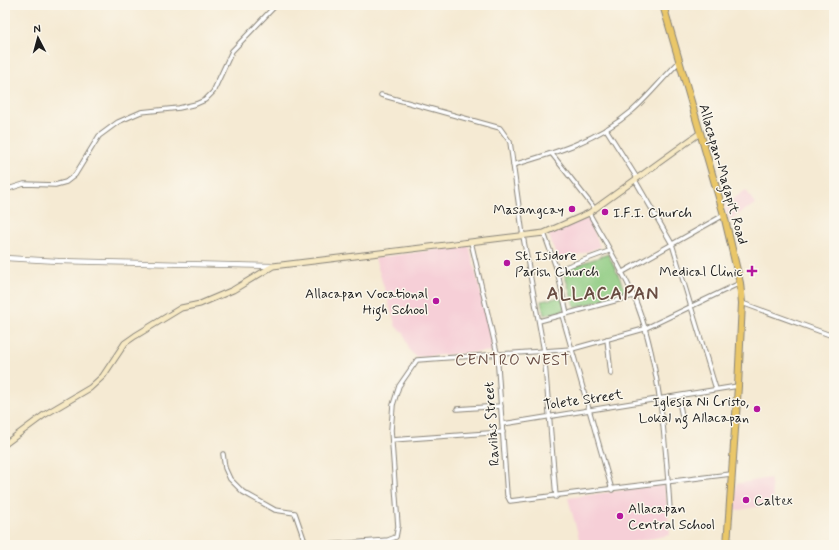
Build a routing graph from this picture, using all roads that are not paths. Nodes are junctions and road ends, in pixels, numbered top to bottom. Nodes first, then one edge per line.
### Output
1 (276, 5) edge
2 (663, 5) edge
3 (679, 62) junction
4 (381, 95) dead end
5 (606, 129) junction
6 (700, 133) junction
7 (552, 154) junction
8 (513, 165) junction
9 (636, 179) junction
10 (5, 190) edge
11 (595, 209) junction
12 (589, 213) junction
13 (724, 215) junction
14 (544, 233) junction
15 (523, 236) junction
16 (471, 242) junction
17 (672, 244) junction
18 (609, 251) junction
19 (5, 258) edge
20 (273, 266) junction
21 (557, 270) junction
22 (621, 273) junction
23 (740, 283) junction
24 (633, 296) junction
25 (742, 303) junction
26 (690, 307) junction
27 (567, 314) junction
28 (562, 315) junction
29 (539, 321) junction
30 (644, 329) junction
31 (830, 335) dead end
32 (607, 339) junction
33 (572, 349) junction
34 (544, 351) junction
35 (497, 353) junction
36 (611, 374) dead end
37 (738, 386) junction
38 (716, 389) junction
39 (678, 396) junction
40 (659, 398) junction
41 (501, 406) junction
42 (456, 409) dead end
43 (590, 410) junction
44 (550, 415) junction
45 (682, 416) dead end
46 (502, 424) junction
47 (503, 432) junction
48 (392, 440) junction
49 (5, 444) edge
50 (223, 454) dead end
51 (731, 474) junction
52 (668, 482) junction
53 (612, 490) junction
54 (556, 497) junction
55 (670, 510) dead end
56 (306, 545) edge
57 (325, 545) edge
58 (727, 545) edge

1 - 10 street
2 - 3 highway, Allacapan-Magapit Road
3 - 5 street
3 - 6 highway, Allacapan-Magapit Road
4 - 8 street
5 - 7 street
5 - 9 street
6 - 9 main road
6 - 13 highway, Allacapan-Magapit Road
7 - 8 street
7 - 11 street
8 - 15 street
9 - 11 main road
9 - 17 street
11 - 12 main road
12 - 14 main road
12 - 18 street
13 - 17 street
13 - 23 highway, Allacapan-Magapit Road
14 - 15 main road
14 - 21 street
15 - 16 main road
15 - 29 street
16 - 20 main road
16 - 35 street, Ravilas Street
17 - 22 street
17 - 26 street
18 - 21 street
18 - 22 street
19 - 20 street
20 - 49 main road
21 - 27 street
22 - 24 street
23 - 25 highway, Allacapan-Magapit Road
23 - 26 street
24 - 27 street
24 - 30 street
25 - 31 street
25 - 37 highway, Allacapan-Magapit Road
26 - 30 street
26 - 38 street
27 - 28 street
28 - 29 street
28 - 33 street
29 - 34 street
30 - 32 street
30 - 40 street
32 - 33 street
32 - 36 street
33 - 34 street
33 - 43 street
34 - 35 street
34 - 44 street
35 - 41 street, Ravilas Street
35 - 48 street
37 - 38 street, Tolete Street
37 - 51 highway, Allacapan-Magapit Road
38 - 39 street, Tolete Street
39 - 40 street, Tolete Street
39 - 45 street
40 - 43 street, Tolete Street
40 - 52 street
41 - 42 street
41 - 46 street, Ravilas Street
43 - 44 street, Tolete Street
43 - 53 street
44 - 46 street, Tolete Street
44 - 54 street
46 - 47 street, Ravilas Street
47 - 48 street
47 - 54 street, Ravilas Street
48 - 57 street
50 - 56 street
51 - 52 street
51 - 58 highway, Allacapan-Magapit Road
52 - 53 street
52 - 55 street
53 - 54 street

